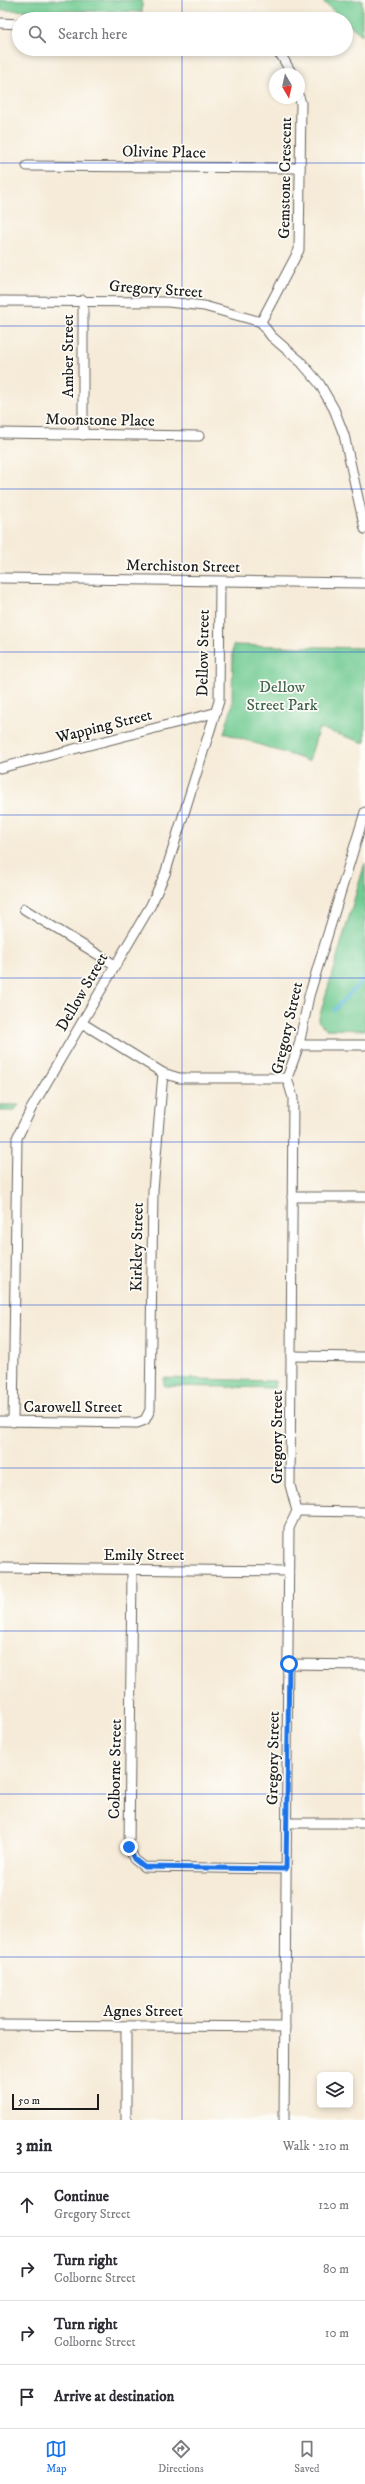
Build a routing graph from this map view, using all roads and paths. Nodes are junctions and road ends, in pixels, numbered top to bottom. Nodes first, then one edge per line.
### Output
1 (0, 23) edge
2 (12, 24) edge
3 (281, 56) edge
4 (288, 68) edge
5 (301, 104) edge
6 (27, 166) dead end
7 (300, 168) junction
8 (83, 300) junction
9 (0, 301) edge
10 (261, 322) junction
11 (0, 434) edge
12 (83, 435) junction
13 (199, 436) dead end
14 (365, 529) edge
15 (0, 578) edge
16 (220, 582) junction
17 (365, 583) edge
18 (214, 713) junction
19 (0, 768) edge
20 (365, 812) edge
21 (24, 909) dead end
22 (115, 965) junction
23 (82, 1023) junction
24 (299, 1045) junction
25 (365, 1045) edge
26 (163, 1073) junction
27 (287, 1078) junction
28 (292, 1197) junction
29 (365, 1197) edge
30 (292, 1356) junction
31 (365, 1357) edge
32 (145, 1420) joint
33 (0, 1421) edge
34 (13, 1422) junction
35 (297, 1511) junction
36 (365, 1512) edge
37 (0, 1568) edge
38 (132, 1570) junction
39 (288, 1571) junction
40 (289, 1664) junction
41 (365, 1665) edge
42 (287, 1823) junction
43 (365, 1824) edge
44 (286, 1869) junction
45 (0, 2025) edge
46 (126, 2026) junction
47 (285, 2027) junction
48 (126, 2120) edge
49 (284, 2120) edge

1 - 2 street
3 - 4 street
5 - 7 street, Gemstone Crescent
6 - 7 street, Olivine Place
7 - 10 street, Gemstone Crescent
8 - 9 street, Gregory Street
8 - 10 street, Gregory Street
8 - 12 street, Amber Street
10 - 14 street
11 - 12 street, Moonstone Place
12 - 13 street, Moonstone Place
15 - 16 street, Merchiston Street
16 - 17 street, Merchiston Street
16 - 18 street, Dellow Street
18 - 19 street, Wapping Street
18 - 22 street, Dellow Street
20 - 24 street, Gregory Street
21 - 22 street
22 - 23 street, Dellow Street
23 - 26 street
23 - 34 street, Dellow Street
24 - 25 street
24 - 27 street, Gregory Street
26 - 27 street
26 - 32 street, Kirkley Street
27 - 28 street, Gregory Street
28 - 29 street
28 - 30 street, Gregory Street
30 - 31 street
30 - 35 street, Gregory Street
32 - 34 street, Carowell Street
33 - 34 street, Carowell Street
35 - 36 street
35 - 39 street, Gregory Street
37 - 38 street, Emily Street
38 - 39 street, Emily Street
38 - 44 street, Colborne Street
39 - 40 street, Gregory Street
40 - 41 street
40 - 42 street, Gregory Street
42 - 43 street
42 - 44 street, Gregory Street
44 - 47 street, Gregory Street
45 - 46 street, Agnes Street
46 - 47 street, Agnes Street
46 - 48 street
47 - 49 street, Gregory Street

